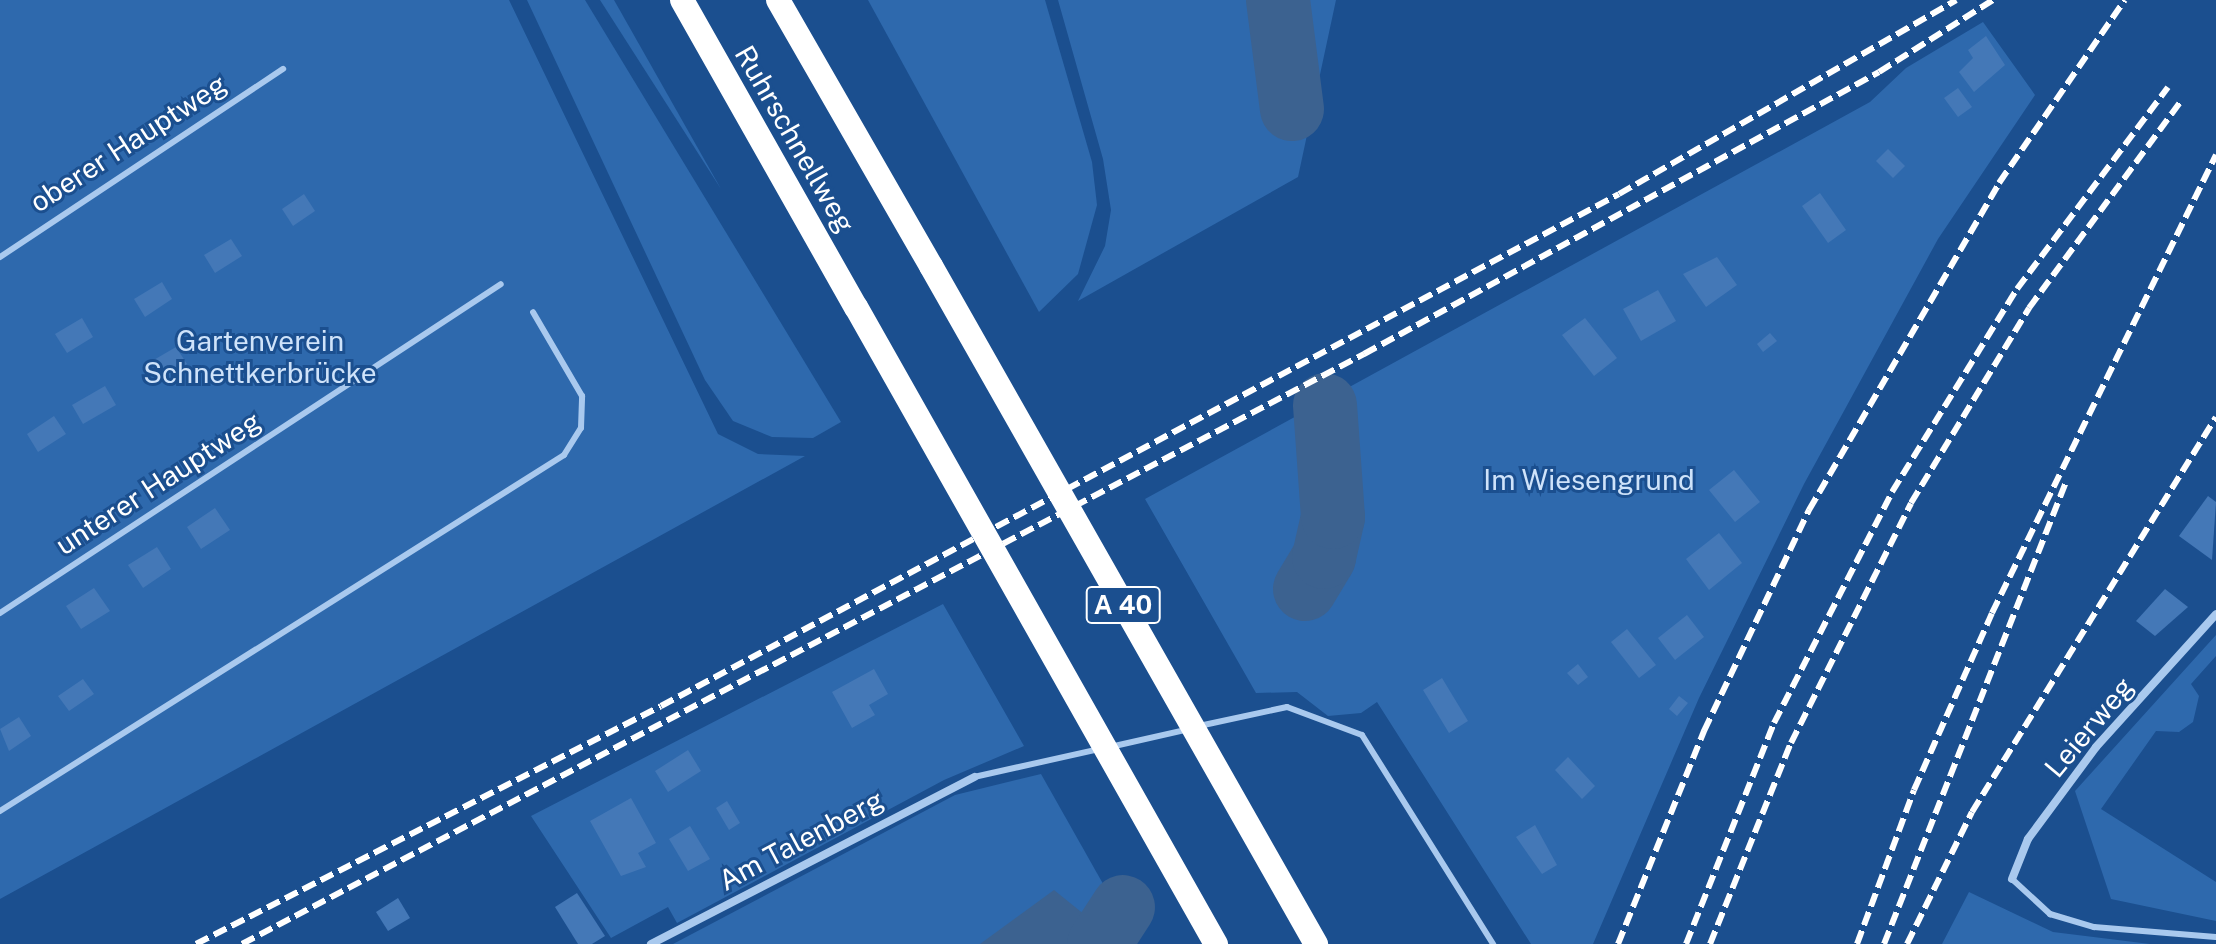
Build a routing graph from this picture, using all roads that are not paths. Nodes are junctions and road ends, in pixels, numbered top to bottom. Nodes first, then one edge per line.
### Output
1 (682, 0) edge
2 (778, 0) edge
3 (283, 69) dead end
4 (0, 257) edge
5 (501, 284) dead end
6 (533, 312) dead end
7 (0, 613) edge
8 (2216, 614) edge
9 (974, 777) joint
10 (0, 811) edge
11 (2012, 879) joint
12 (2216, 937) edge
13 (651, 944) edge
14 (1216, 944) edge
15 (1316, 944) edge
16 (1493, 944) edge

1 - 14 highway, Ruhrschnellweg / A 40, bridge
2 - 15 highway, Ruhrschnellweg / A 40, bridge
3 - 4 lane, oberer Hauptweg
5 - 7 lane, unterer Hauptweg
6 - 10 lane
8 - 11 street, Leierweg
9 - 13 street, Am Talenberg
9 - 16 lane
11 - 12 lane

